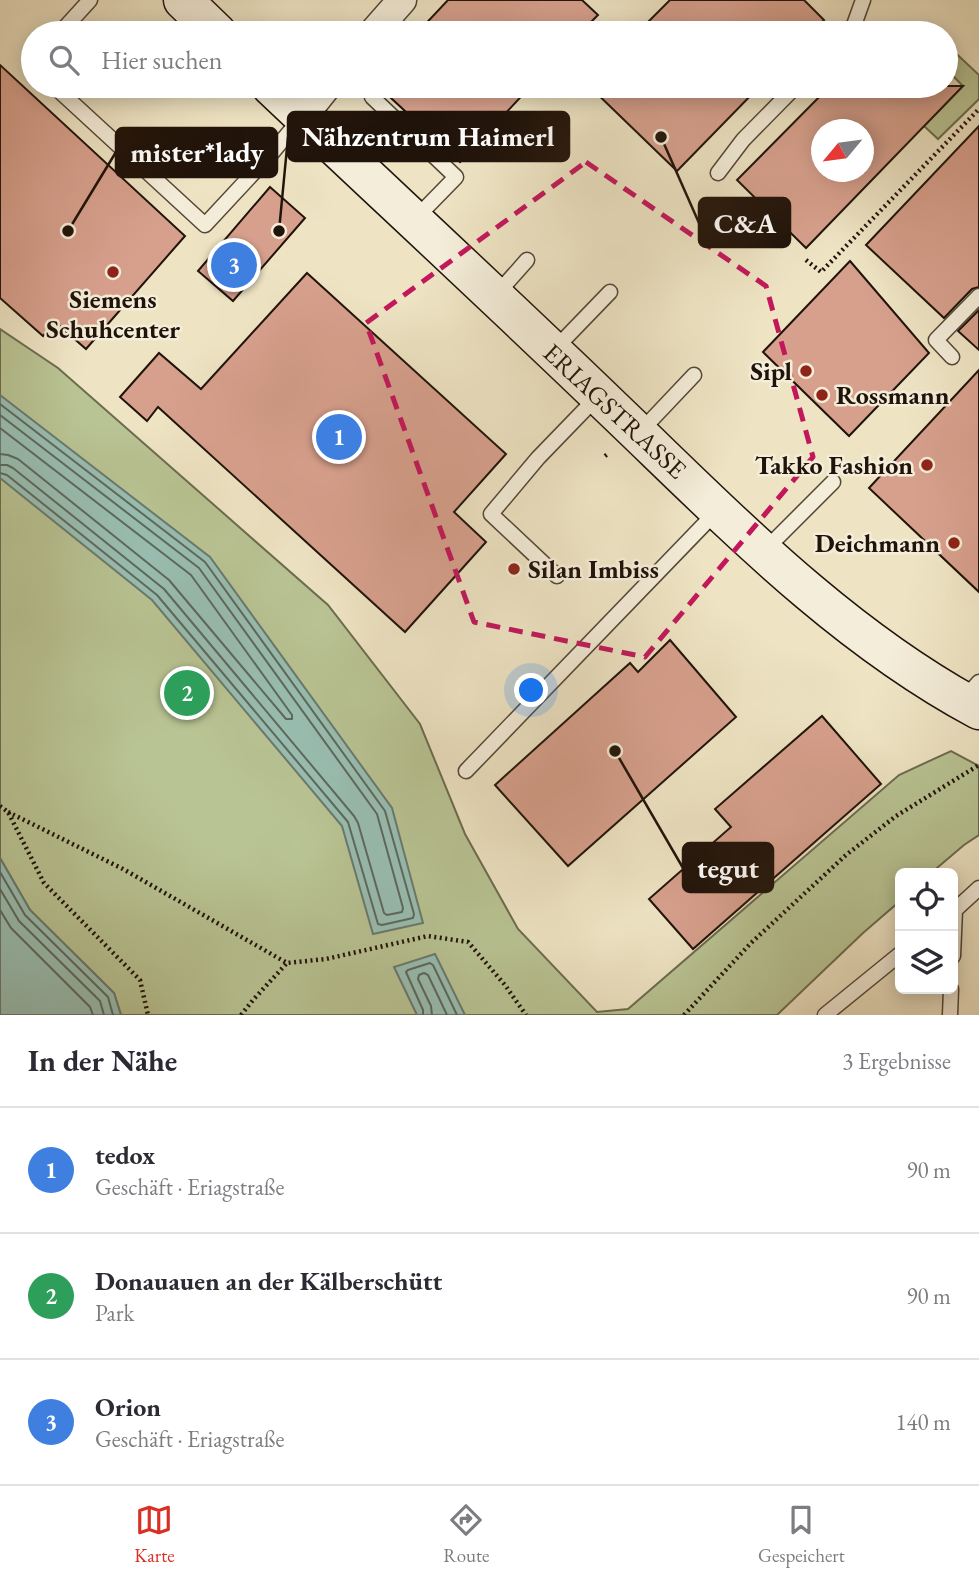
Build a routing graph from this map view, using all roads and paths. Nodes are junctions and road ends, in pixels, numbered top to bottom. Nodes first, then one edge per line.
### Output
1 (90, 0) edge
2 (183, 0) edge
3 (401, 0) edge
4 (863, 0) edge
5 (72, 21) edge
6 (205, 21) edge
7 (383, 21) edge
8 (855, 21) edge
9 (67, 98) edge
10 (284, 98) edge
11 (317, 98) edge
12 (373, 98) edge
13 (784, 98) edge
14 (979, 108) edge
15 (303, 116) junction
16 (718, 173) dead end
17 (414, 220) junction
18 (527, 260) dead end
19 (806, 260) dead end
20 (610, 292) dead end
21 (495, 296) junction
22 (979, 296) edge
23 (553, 351) junction
24 (952, 357) dead end
25 (694, 375) dead end
26 (599, 395) junction
27 (618, 447) junction
28 (833, 482) dead end
29 (719, 509) junction
30 (764, 551) junction
31 (557, 576) dead end
32 (973, 698) edge
33 (979, 765) edge
34 (466, 771) dead end
35 (0, 806) edge
36 (8, 812) junction
37 (979, 888) edge
38 (958, 907) edge
39 (895, 958) edge
40 (287, 963) junction
41 (951, 994) edge
42 (148, 1015) edge
43 (241, 1015) edge
44 (526, 1015) edge
45 (684, 1015) edge
46 (825, 1015) edge
47 (950, 1015) edge

1 - 5 lane
2 - 6 street
3 - 7 street
4 - 8 lane
9 - 15 lane
10 - 15 street, ERIAGSTRASSE
11 - 15 street
12 - 17 lane
13 - 16 lane
14 - 19 path
15 - 17 street, ERIAGSTRASSE
17 - 21 street, ERIAGSTRASSE
18 - 21 lane
20 - 23 lane
21 - 23 street, ERIAGSTRASSE
22 - 24 lane
23 - 26 street, ERIAGSTRASSE
25 - 27 lane
26 - 27 street, ERIAGSTRASSE
26 - 31 lane
27 - 29 street, ERIAGSTRASSE
28 - 30 lane
29 - 30 street, ERIAGSTRASSE
29 - 34 lane
30 - 32 street, ERIAGSTRASSE
33 - 45 path
35 - 36 path
36 - 40 path
36 - 42 path
37 - 38 lane
39 - 46 lane
40 - 43 path
40 - 44 path
41 - 47 lane

